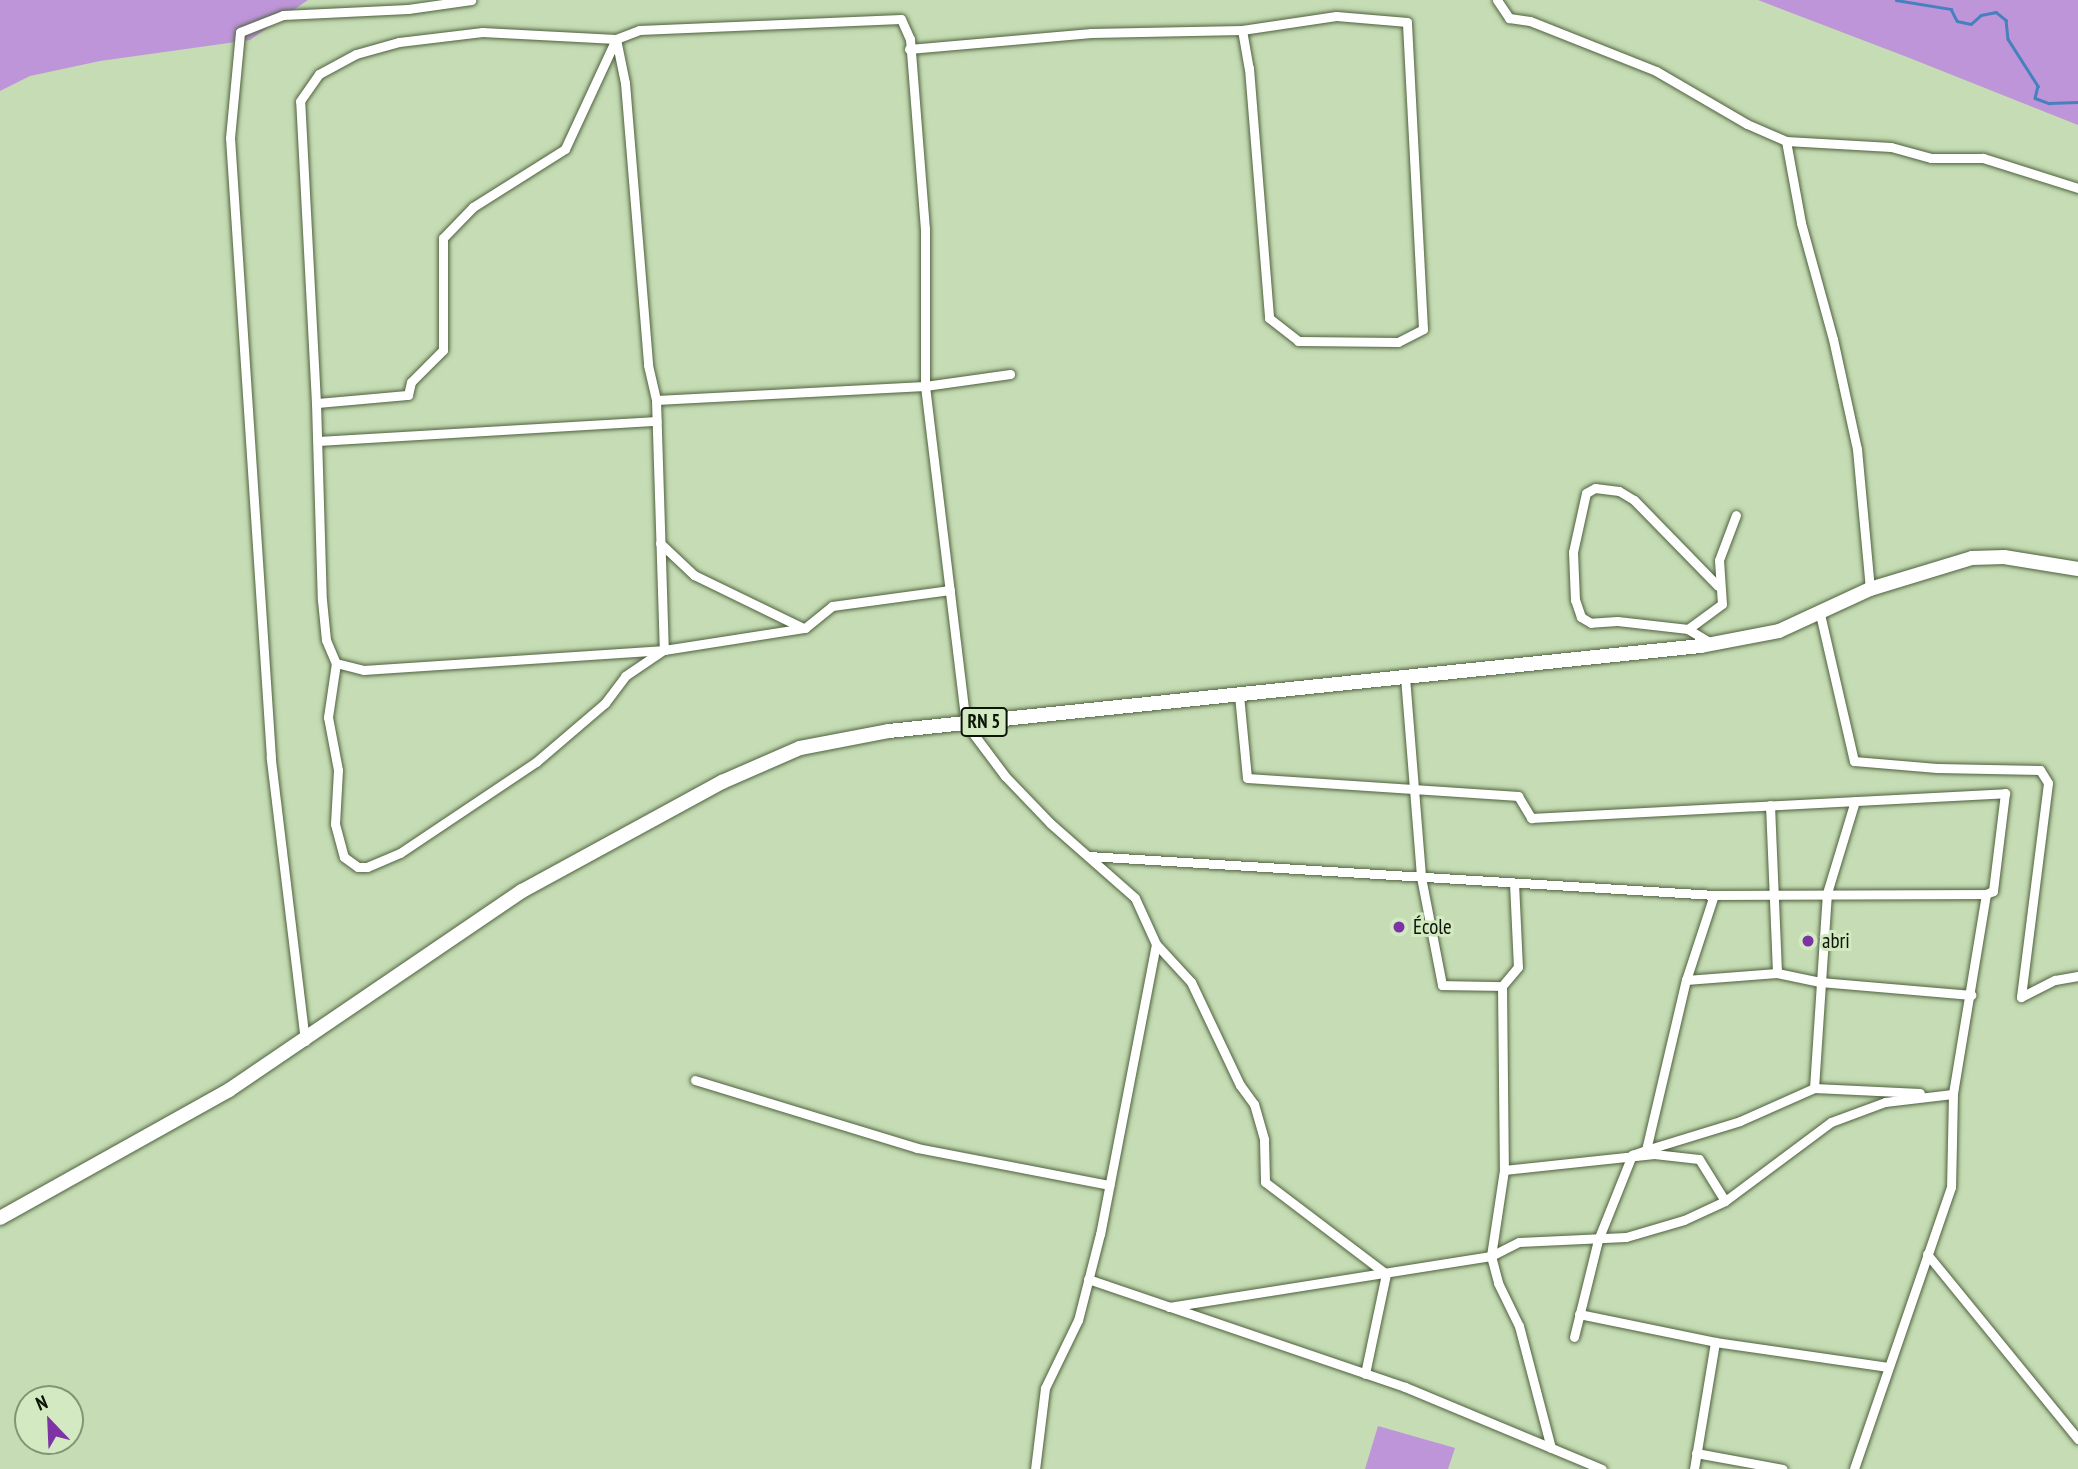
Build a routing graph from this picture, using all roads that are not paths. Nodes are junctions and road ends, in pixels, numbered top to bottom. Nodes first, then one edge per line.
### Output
1 (471, 0) edge
2 (1497, 0) edge
3 (1242, 30) junction
4 (616, 39) junction
5 (909, 49) junction
6 (1786, 141) junction
7 (2078, 188) edge
8 (1010, 374) dead end
9 (925, 386) junction
10 (656, 400) junction
11 (316, 403) junction
12 (656, 421) junction
13 (318, 440) junction
14 (1736, 515) dead end
15 (660, 543) junction
16 (2078, 569) edge
17 (1718, 586) junction
18 (1870, 589) junction
19 (950, 590) junction
20 (1820, 614) junction
21 (805, 628) junction
22 (1688, 629) junction
23 (1712, 644) junction
24 (664, 650) junction
25 (336, 663) junction
26 (1405, 677) junction
27 (1239, 695) junction
28 (967, 724) junction
29 (1415, 789) junction
30 (1855, 801) junction
31 (1770, 805) junction
32 (1088, 856) junction
33 (1421, 877) junction
34 (1514, 883) junction
35 (1772, 893) junction
36 (1827, 893) junction
37 (1986, 894) junction
38 (1714, 895) junction
39 (1156, 944) junction
40 (1777, 974) junction
41 (2078, 976) edge
42 (1686, 980) junction
43 (1820, 982) junction
44 (1502, 986) junction
45 (1971, 995) junction
46 (304, 1041) junction
47 (695, 1080) dead end
48 (1814, 1088) junction
49 (1952, 1094) junction
50 (1646, 1150) junction
51 (1632, 1155) junction
52 (1504, 1170) junction
53 (1110, 1185) junction
54 (1725, 1201) junction
55 (0, 1218) edge
56 (1598, 1240) junction
57 (1927, 1254) junction
58 (1491, 1256) junction
59 (1386, 1274) junction
60 (1088, 1279) junction
61 (1169, 1307) junction
62 (1579, 1314) junction
63 (1574, 1337) dead end
64 (1715, 1342) junction
65 (1888, 1367) junction
66 (1365, 1374) junction
67 (2078, 1439) edge
68 (1551, 1448) junction
69 (1696, 1453) junction
70 (1035, 1469) edge
71 (1602, 1469) edge
72 (1694, 1469) edge
73 (1783, 1469) edge
74 (1854, 1469) edge

1 - 46 street
2 - 6 street
3 - 3 street
3 - 5 street
4 - 5 street
4 - 10 street
4 - 11 street
4 - 11 street
5 - 9 street
6 - 7 street
6 - 18 street
8 - 9 street
9 - 10 street
9 - 19 street
10 - 12 street
11 - 13 street
12 - 13 street
12 - 15 street
13 - 25 street
14 - 17 street
15 - 21 street
15 - 24 street
16 - 18 main road, RN 5
17 - 22 street
17 - 22 street
18 - 20 main road, RN 5
19 - 21 street
19 - 28 street
20 - 23 main road, RN 5
20 - 41 street
21 - 24 street
22 - 23 street
23 - 26 main road, RN 5
24 - 25 street
24 - 25 street
26 - 27 main road, RN 5
26 - 29 street
27 - 28 main road, RN 5
27 - 29 street
28 - 32 street
28 - 46 main road, RN 5
29 - 31 street
29 - 33 street
30 - 31 street
30 - 36 street
30 - 37 street
31 - 35 street
32 - 33 street
32 - 39 street
33 - 34 street
33 - 44 street
34 - 38 street
34 - 44 street
35 - 36 street
35 - 38 street
35 - 40 street
36 - 37 street
36 - 43 street
37 - 45 street
38 - 42 street
39 - 53 street
39 - 59 street
40 - 42 street
40 - 43 street
42 - 50 street
43 - 45 street
43 - 48 street
44 - 52 street
45 - 49 street
46 - 55 main road, RN 5
47 - 53 street
48 - 49 street
48 - 50 street
49 - 54 street
49 - 57 street
50 - 51 street
51 - 52 street
51 - 54 street
51 - 56 street
52 - 58 street
53 - 60 street
54 - 56 street
56 - 58 street
56 - 62 street
57 - 65 street
57 - 67 street
58 - 59 street
58 - 68 street
59 - 61 street
59 - 66 street
60 - 61 street
60 - 70 street
61 - 66 street
62 - 63 street
62 - 64 street
64 - 65 street
64 - 69 street
65 - 74 street
66 - 68 street
68 - 71 street
69 - 72 street
69 - 73 street

